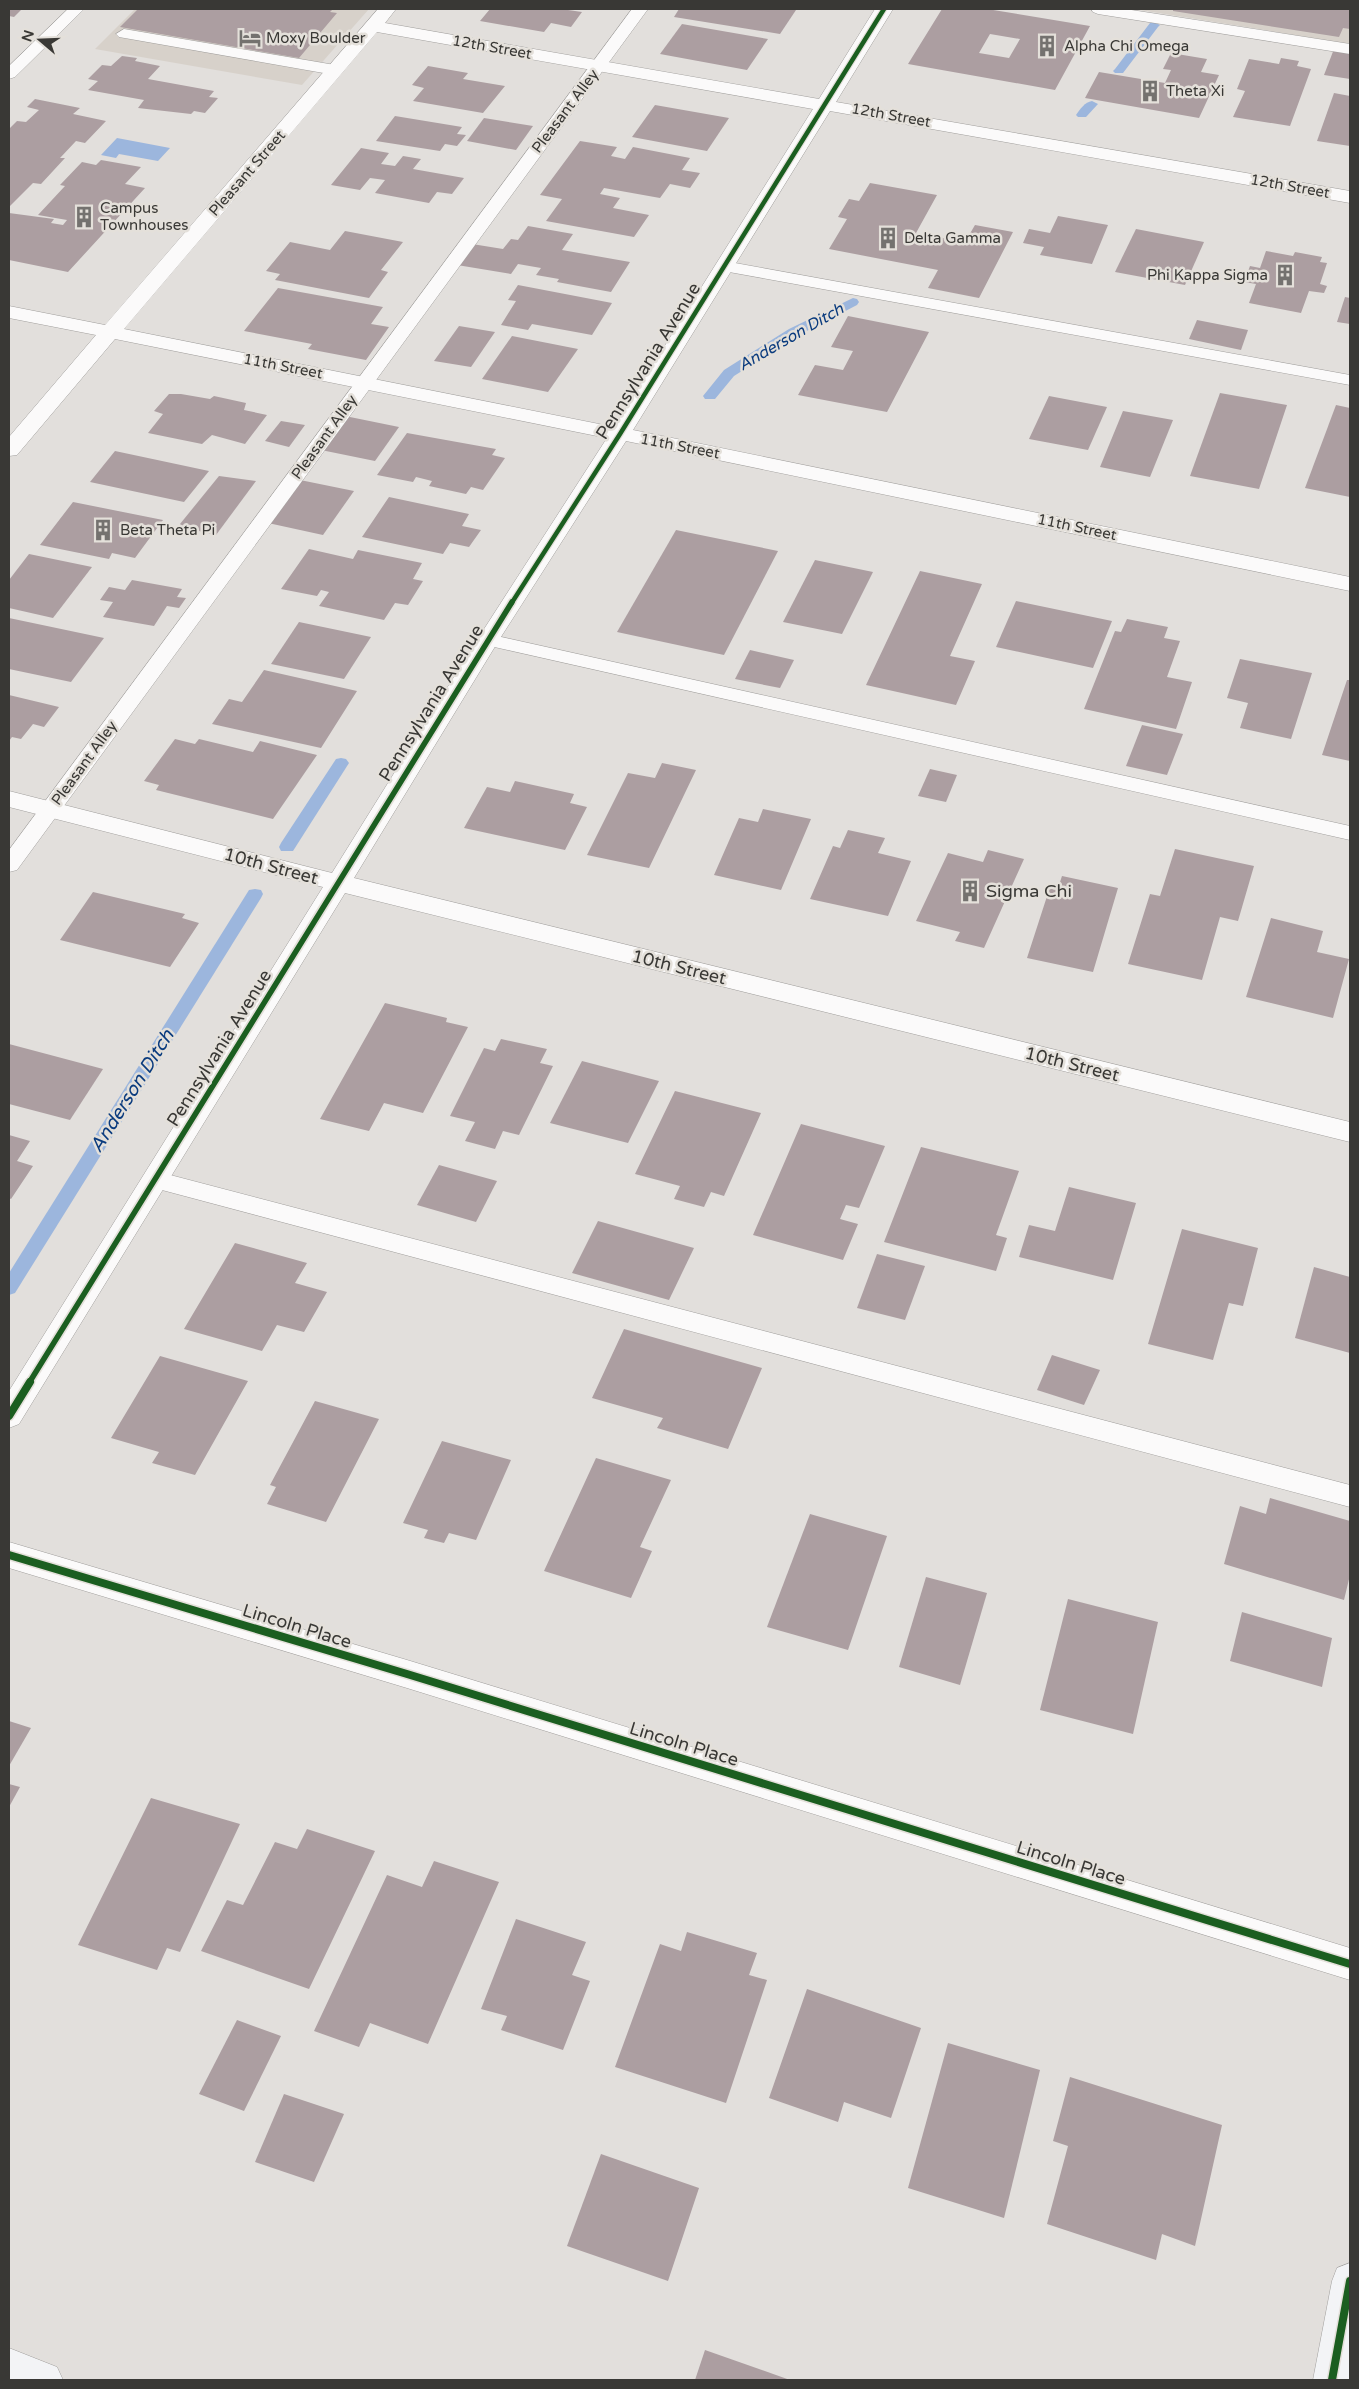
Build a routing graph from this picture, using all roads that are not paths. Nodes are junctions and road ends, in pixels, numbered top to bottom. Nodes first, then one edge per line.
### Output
1 (76, 9) edge
2 (388, 9) edge
3 (640, 9) edge
4 (884, 9) edge
5 (1098, 9) edge
6 (372, 26) junction
7 (124, 34) dead end
8 (1350, 49) edge
9 (599, 65) junction
10 (335, 70) junction
11 (9, 74) edge
12 (826, 104) junction
13 (1350, 196) edge
14 (724, 266) junction
15 (9, 312) edge
16 (110, 332) junction
17 (1350, 380) edge
18 (364, 382) junction
19 (620, 434) junction
20 (9, 450) edge
21 (1350, 584) edge
22 (488, 640) junction
23 (9, 799) edge
24 (50, 808) junction
25 (1350, 833) edge
26 (9, 865) edge
27 (337, 883) junction
28 (1350, 1132) edge
29 (155, 1180) junction
30 (9, 1416) edge
31 (1350, 1496) edge
32 (9, 1555) edge
33 (1350, 1964) edge
34 (1350, 2281) edge
35 (9, 2367) edge
36 (1339, 2373) edge
37 (44, 2380) edge

1 - 11 lane
2 - 6 street, Pleasant Street
3 - 9 lane, Pleasant Alley
4 - 12 street, Pennsylvania Avenue
5 - 8 lane
6 - 9 street, 12th Street
6 - 10 street, Pleasant Street
7 - 10 lane
9 - 12 street, 12th Street
9 - 18 lane, Pleasant Alley
10 - 16 street, Pleasant Street
12 - 13 street, 12th Street
12 - 14 street, Pennsylvania Avenue
14 - 17 lane
14 - 19 street, Pennsylvania Avenue
15 - 16 street, 11th Street
16 - 18 street, 11th Street
16 - 20 street, Pleasant Street
18 - 19 street, 11th Street
18 - 24 lane, Pleasant Alley
19 - 21 street, 11th Street
19 - 22 street, Pennsylvania Avenue
22 - 25 lane
22 - 27 street, Pennsylvania Avenue
23 - 24 street, 10th Street
24 - 26 lane, Pleasant Alley
24 - 27 street, 10th Street
27 - 28 street, 10th Street
27 - 29 street, Pennsylvania Avenue
29 - 30 street, Pennsylvania Avenue
29 - 31 lane
32 - 33 street, Lincoln Place
34 - 36 street
35 - 37 street

